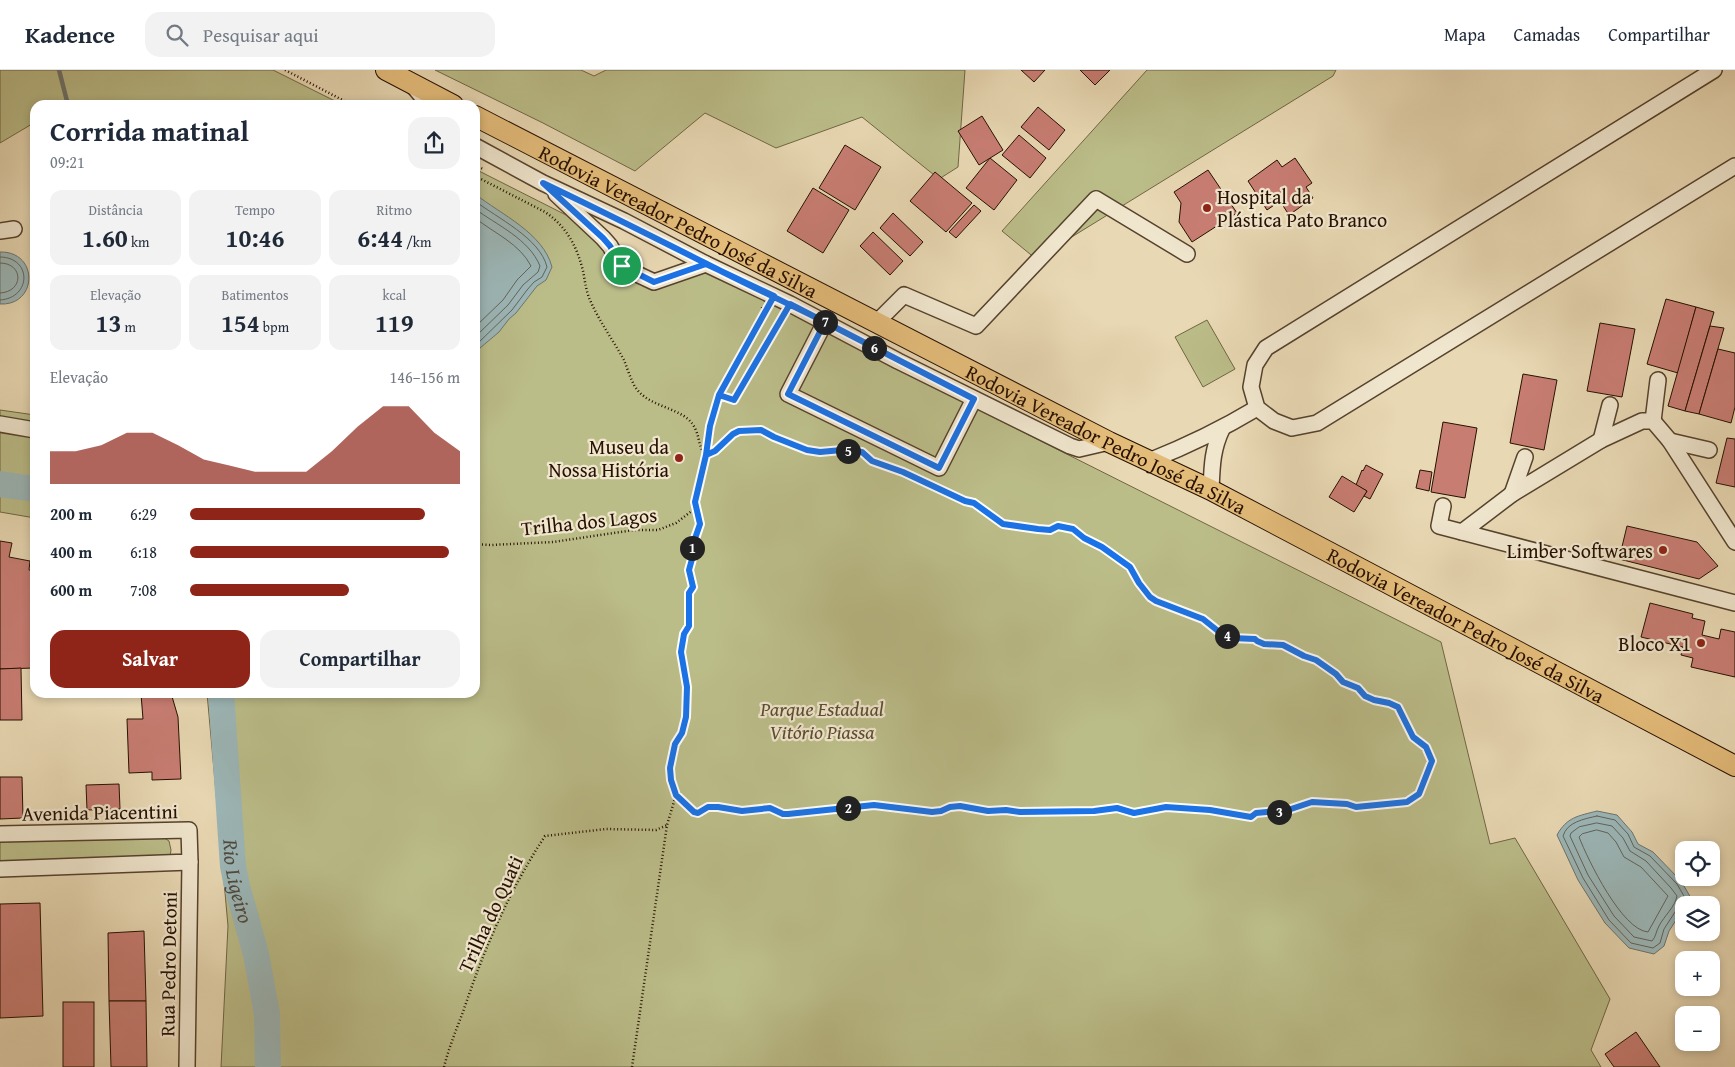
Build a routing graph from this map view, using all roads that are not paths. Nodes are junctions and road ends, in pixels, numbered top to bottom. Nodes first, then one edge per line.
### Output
1 (386, 70) edge
2 (1714, 70) edge
3 (411, 83) junction
4 (425, 100) edge
5 (443, 100) edge
6 (480, 119) edge
7 (480, 149) edge
8 (1735, 166) edge
9 (543, 183) junction
10 (1187, 254) dead end
11 (706, 264) junction
12 (825, 322) junction
13 (876, 323) junction
14 (1658, 380) dead end
15 (974, 399) junction
16 (1610, 405) dead end
17 (1257, 408) junction
18 (1653, 421) junction
19 (0, 424) edge
20 (30, 429) edge
21 (1222, 429) junction
22 (1601, 440) junction
23 (1670, 440) junction
24 (1109, 442) junction
25 (1709, 450) dead end
26 (1525, 457) dead end
27 (1149, 461) junction
28 (1211, 490) junction
29 (1512, 494) junction
30 (1444, 506) dead end
31 (1462, 532) junction
32 (1735, 542) edge
33 (1735, 603) edge
34 (1735, 766) edge
35 (0, 834) edge
36 (190, 862) junction
37 (0, 869) edge
38 (187, 1067) edge

1 - 3 main road
2 - 17 street
3 - 4 street
3 - 5 main road
6 - 13 main road, Rodovia Vereador Pedro José da Silva
7 - 9 street
8 - 17 street
9 - 11 street
9 - 11 street
10 - 13 street
11 - 12 street
12 - 15 street
12 - 15 street
13 - 24 main road, Rodovia Vereador Pedro José da Silva
14 - 18 street
15 - 24 street
16 - 22 street
17 - 21 street
18 - 22 street
18 - 23 street
19 - 20 street
21 - 27 street
21 - 28 street
22 - 29 street
23 - 25 street
23 - 32 street
24 - 27 main road, Rodovia Vereador Pedro José da Silva
26 - 29 street
27 - 28 main road, Rodovia Vereador Pedro José da Silva
28 - 34 main road, Rodovia Vereador Pedro José da Silva
29 - 31 street
30 - 31 street
31 - 33 street
35 - 36 street, Avenida Piacentini
36 - 37 street
36 - 38 street, Rua Pedro Detoni

